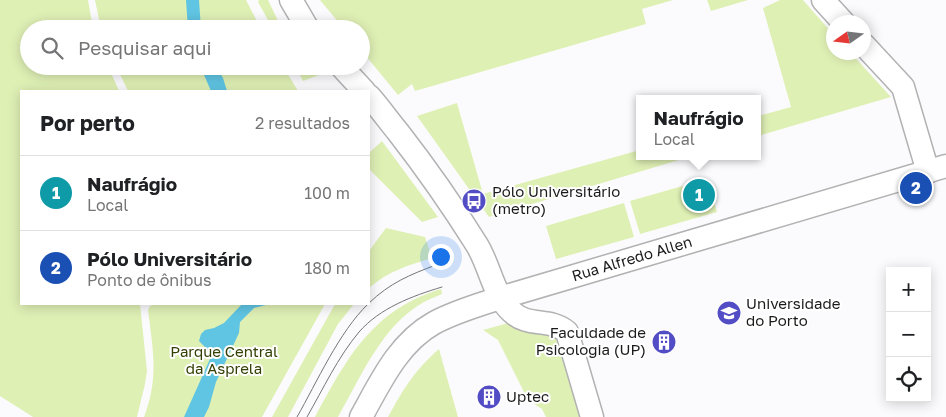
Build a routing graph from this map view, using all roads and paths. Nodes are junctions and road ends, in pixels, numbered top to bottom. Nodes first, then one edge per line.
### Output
1 (292, 0) edge
2 (823, 0) edge
3 (837, 15) edge
4 (303, 20) edge
5 (871, 53) edge
6 (349, 75) edge
7 (363, 90) edge
8 (370, 97) edge
9 (937, 169) edge
10 (500, 298) junction
11 (361, 417) edge
12 (592, 417) edge

1 - 4 street
2 - 3 street
5 - 9 street
6 - 7 street
8 - 10 street
9 - 10 street, Rua Alfredo Allen
10 - 11 street, Rua Alfredo Allen
10 - 12 street

